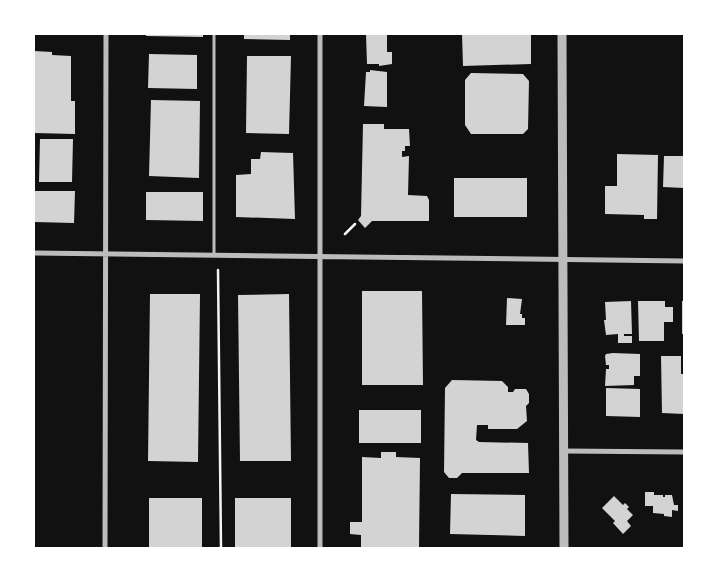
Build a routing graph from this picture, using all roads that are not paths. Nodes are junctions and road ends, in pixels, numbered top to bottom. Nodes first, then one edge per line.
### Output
1 (106, 34) edge
2 (214, 34) edge
3 (320, 34) edge
4 (562, 34) edge
5 (34, 253) edge
6 (106, 254) junction
7 (214, 256) junction
8 (320, 257) junction
9 (562, 260) junction
10 (684, 261) edge
11 (564, 451) junction
12 (684, 452) edge
13 (105, 548) edge
14 (320, 548) edge
15 (564, 548) edge

1 - 6 street
2 - 7 lane
3 - 8 street
4 - 9 street
5 - 6 street
6 - 7 street
6 - 13 street
7 - 8 street
8 - 9 street
8 - 14 street
9 - 10 street
9 - 11 street
11 - 12 street
11 - 15 street

